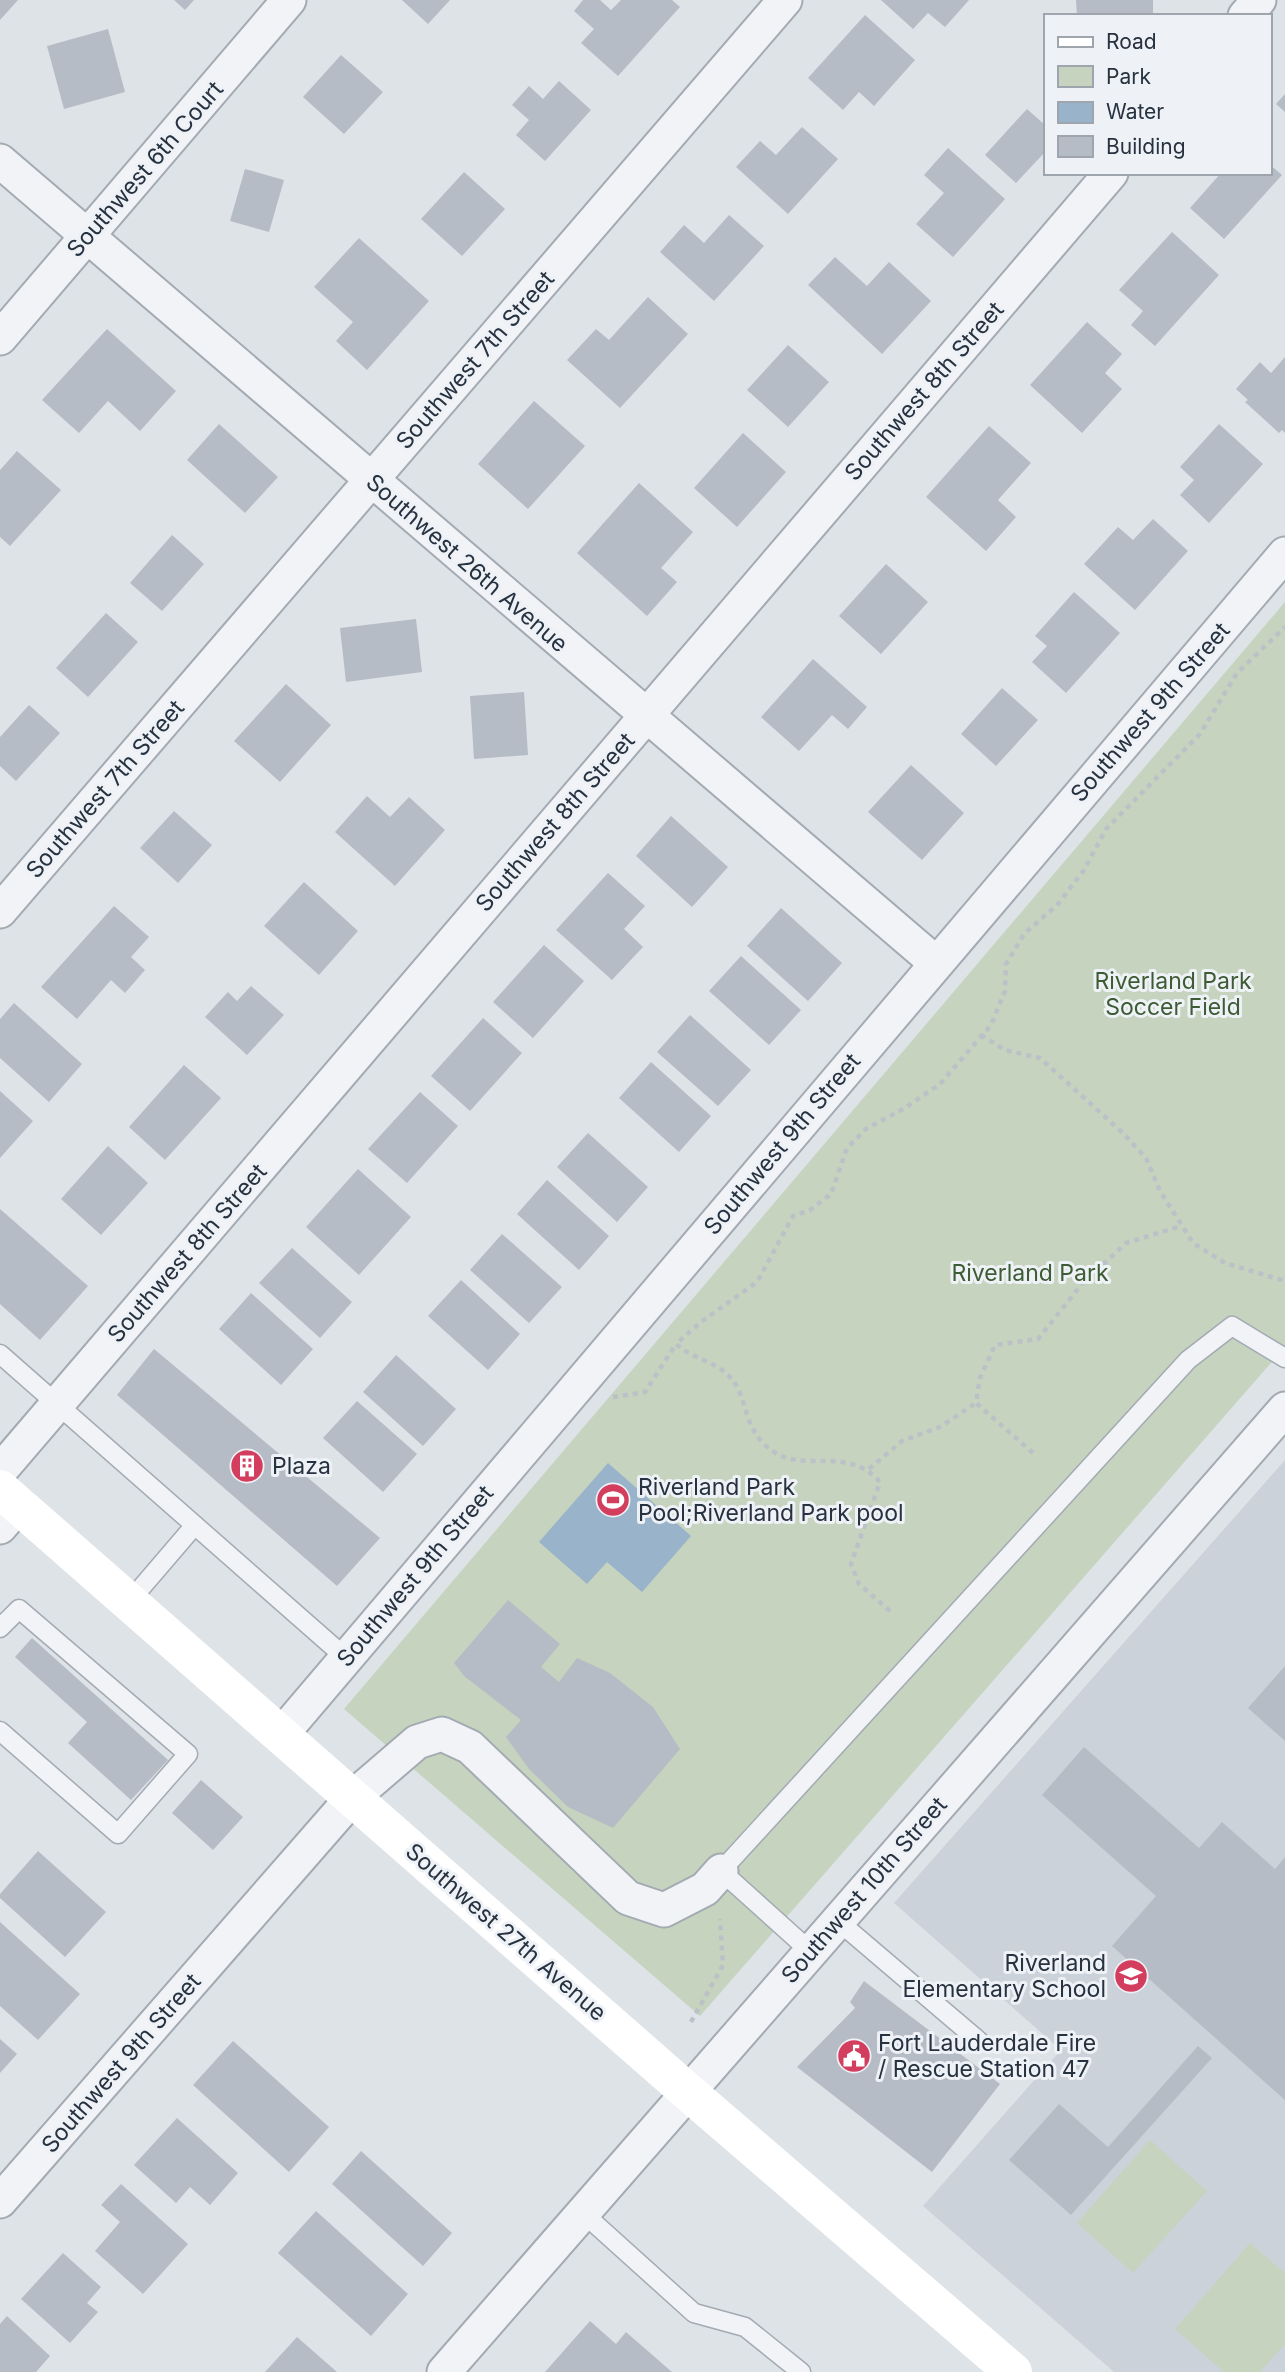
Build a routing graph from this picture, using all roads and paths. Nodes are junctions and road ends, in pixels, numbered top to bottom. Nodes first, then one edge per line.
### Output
1 (289, 0) edge
2 (786, 0) edge
3 (1259, 0) edge
4 (1247, 14) edge
5 (0, 161) edge
6 (1109, 175) edge
7 (86, 237) junction
8 (0, 338) edge
9 (372, 480) junction
10 (1285, 554) edge
11 (1285, 627) edge
12 (645, 717) junction
13 (0, 911) edge
14 (936, 963) junction
15 (981, 1035) junction
16 (1181, 1226) junction
17 (1285, 1281) edge
18 (0, 1354) edge
19 (1285, 1358) edge
20 (58, 1402) junction
21 (976, 1403) junction
22 (1285, 1409) edge
23 (1032, 1453) dead end
24 (869, 1469) junction
25 (0, 1471) edge
26 (6, 1507) edge
27 (195, 1525) junction
28 (129, 1602) junction
29 (890, 1611) dead end
30 (0, 1628) edge
31 (346, 1658) junction
32 (0, 1731) edge
33 (281, 1735) junction
34 (353, 1797) junction
35 (721, 1871) junction
36 (719, 1916) dead end
37 (838, 1921) junction
38 (811, 1952) junction
39 (691, 2022) dead end
40 (979, 2041) dead end
41 (688, 2092) junction
42 (0, 2201) edge
43 (583, 2213) junction
44 (444, 2372) edge
45 (801, 2372) edge
46 (1013, 2372) edge

1 - 7 street, Southwest 6th Court
2 - 9 street, Southwest 7th Street
3 - 4 street
5 - 7 street, Southwest 26th Avenue
6 - 12 street, Southwest 8th Street
7 - 8 street, Southwest 6th Court
7 - 9 street, Southwest 26th Avenue
9 - 12 street, Southwest 26th Avenue
9 - 13 street, Southwest 7th Street
10 - 14 street, Southwest 9th Street
11 - 15 path
12 - 14 street, Southwest 26th Avenue
12 - 20 street, Southwest 8th Street
14 - 31 street, Southwest 9th Street
15 - 16 path
15 - 24 path
16 - 17 path
16 - 21 path
18 - 20 lane
19 - 35 lane
20 - 25 street, Southwest 8th Street
20 - 27 lane
21 - 23 path
21 - 24 path
22 - 37 street, Southwest 10th Street
24 - 29 path
26 - 28 street, Southwest 27th Avenue
27 - 28 lane
27 - 31 lane
28 - 33 street, Southwest 27th Avenue
30 - 32 lane
31 - 33 street, Southwest 9th Street
33 - 34 street, Southwest 27th Avenue
34 - 35 street, Southwest 9th Street
34 - 41 street, Southwest 27th Avenue
34 - 42 street, Southwest 9th Street
35 - 38 lane
36 - 39 path
37 - 38 street, Southwest 10th Street
37 - 40 lane
38 - 41 street, Southwest 10th Street
41 - 43 street, Southwest 10th Street
41 - 46 street, Southwest 27th Avenue
43 - 44 street, Southwest 10th Street
43 - 45 lane

